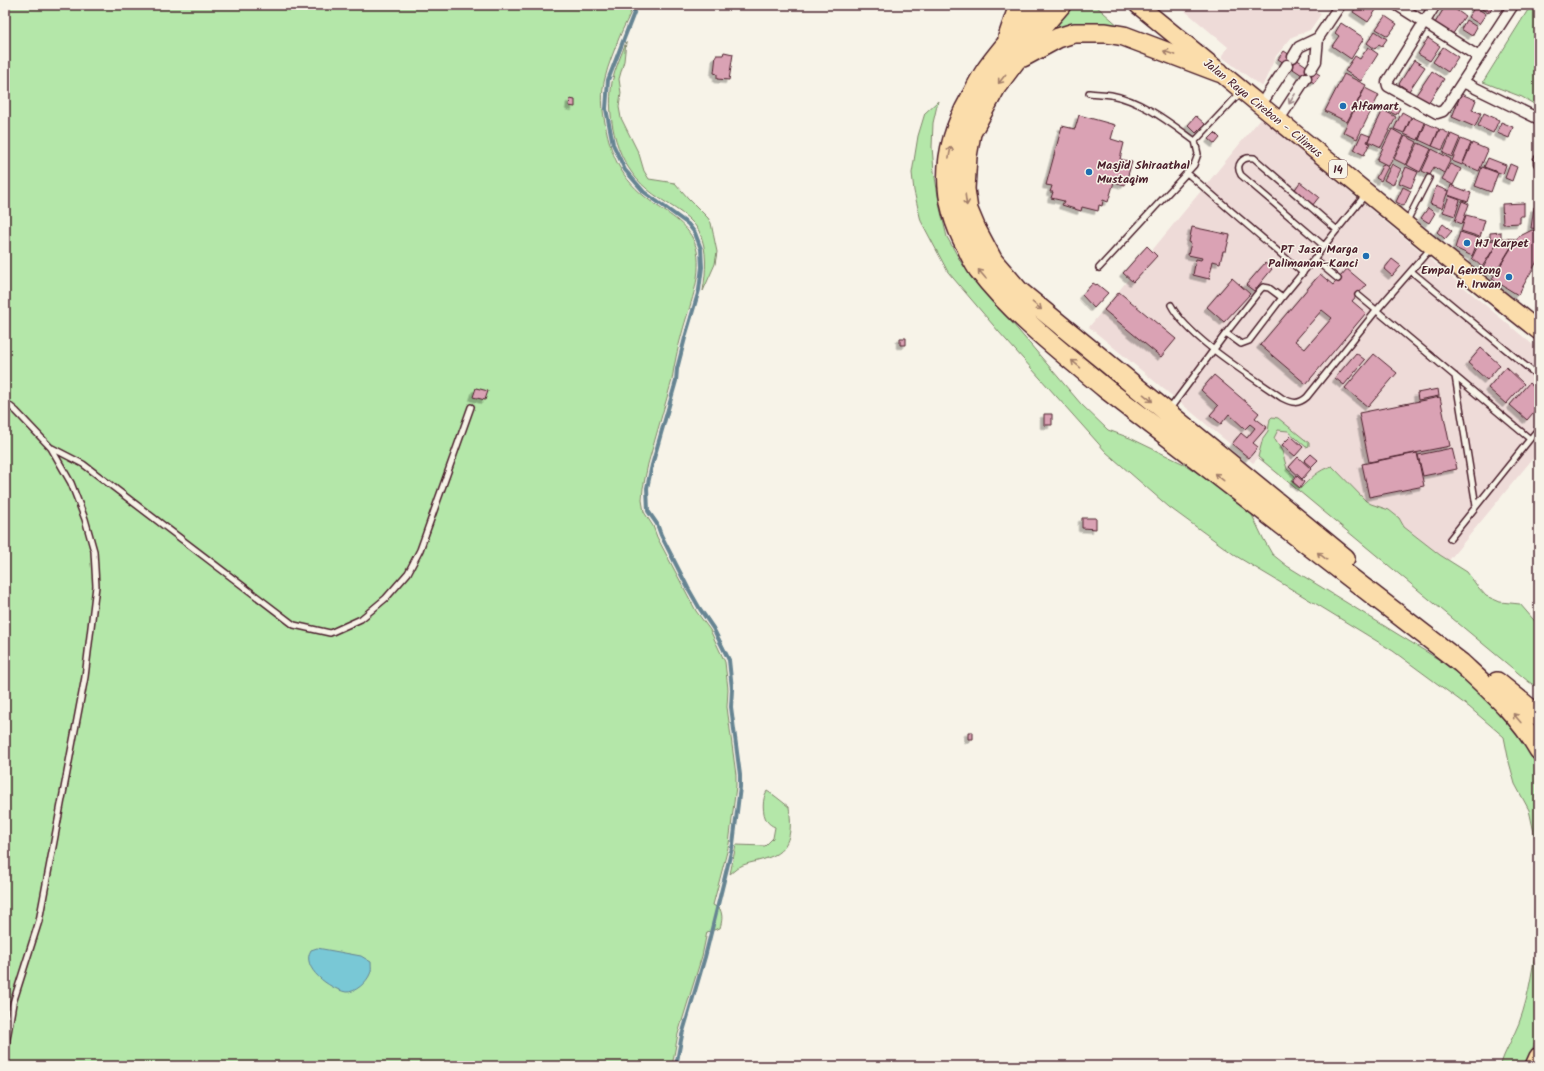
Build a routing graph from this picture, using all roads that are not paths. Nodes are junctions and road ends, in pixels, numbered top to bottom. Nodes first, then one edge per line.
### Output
1 (1019, 5) edge
2 (1040, 5) edge
3 (1061, 5) edge
4 (1138, 5) edge
5 (1340, 5) edge
6 (1397, 5) edge
7 (1435, 5) edge
8 (1513, 5) edge
9 (1424, 22) junction
10 (1318, 38) junction
11 (1009, 56) junction
12 (1479, 57) junction
13 (1219, 72) junction
14 (1463, 82) junction
15 (1242, 91) junction
16 (1089, 93) dead end
17 (1260, 106) junction
18 (1539, 119) edge
19 (1278, 121) junction
20 (1195, 141) junction
21 (1187, 173) junction
22 (1429, 178) dead end
23 (1367, 193) junction
24 (1405, 223) junction
25 (1337, 230) junction
26 (1324, 246) junction
27 (1432, 246) junction
28 (1314, 259) junction
29 (1099, 268) dead end
30 (1411, 271) junction
31 (1303, 273) junction
32 (1338, 279) dead end
33 (1358, 295) dead end
34 (1282, 299) junction
35 (1171, 305) dead end
36 (1376, 311) junction
37 (1536, 323) edge
38 (1226, 333) junction
39 (1214, 349) junction
40 (1455, 376) junction
41 (1539, 377) edge
42 (5, 402) edge
43 (471, 407) dead end
44 (1167, 413) junction
45 (1539, 428) edge
46 (1530, 439) junction
47 (51, 448) junction
48 (1476, 506) junction
49 (1450, 539) dead end
50 (1539, 716) edge
51 (1539, 750) edge
52 (5, 1051) edge
53 (1539, 1057) edge
54 (1535, 1066) edge

1 - 11 highway
2 - 11 highway
3 - 11 highway
4 - 13 highway, Jalan Raya Cirebon - Cilimus / 14
5 - 10 street
6 - 9 street
7 - 9 street
8 - 12 street
9 - 12 street
9 - 14 street
10 - 17 street
10 -> 19 street
13 -> 11 highway
11 -> 44 highway
51 -> 11 highway
12 - 14 street
13 - 15 highway, Jalan Raya Cirebon - Cilimus / 14
14 - 18 street
15 - 17 highway, Jalan Raya Cirebon - Cilimus / 14
15 - 20 lane
16 - 20 lane
17 - 19 highway, Jalan Raya Cirebon - Cilimus / 14
19 - 23 highway, Jalan Raya Cirebon - Cilimus / 14
20 - 21 lane
21 - 29 lane
21 - 31 lane
22 - 24 lane
23 - 24 highway, Jalan Raya Cirebon - Cilimus / 14
23 - 25 lane
24 - 27 highway, Jalan Raya Cirebon - Cilimus / 14
25 - 26 lane
25 - 26 lane
26 - 28 lane
27 - 30 lane
27 - 37 highway, Jalan Raya Cirebon - Cilimus / 14
28 - 31 lane
28 - 32 lane
30 - 36 lane
30 - 41 lane
31 - 34 lane
33 - 36 lane
34 - 38 lane
34 - 38 lane
35 - 39 lane
36 - 39 lane
36 - 40 lane
38 - 39 lane
39 - 44 lane
40 - 46 lane
40 - 48 lane
42 - 47 lane
43 - 47 lane
44 - 50 highway
45 - 46 lane
46 - 48 lane
47 - 52 lane
48 - 49 lane
53 - 54 highway

